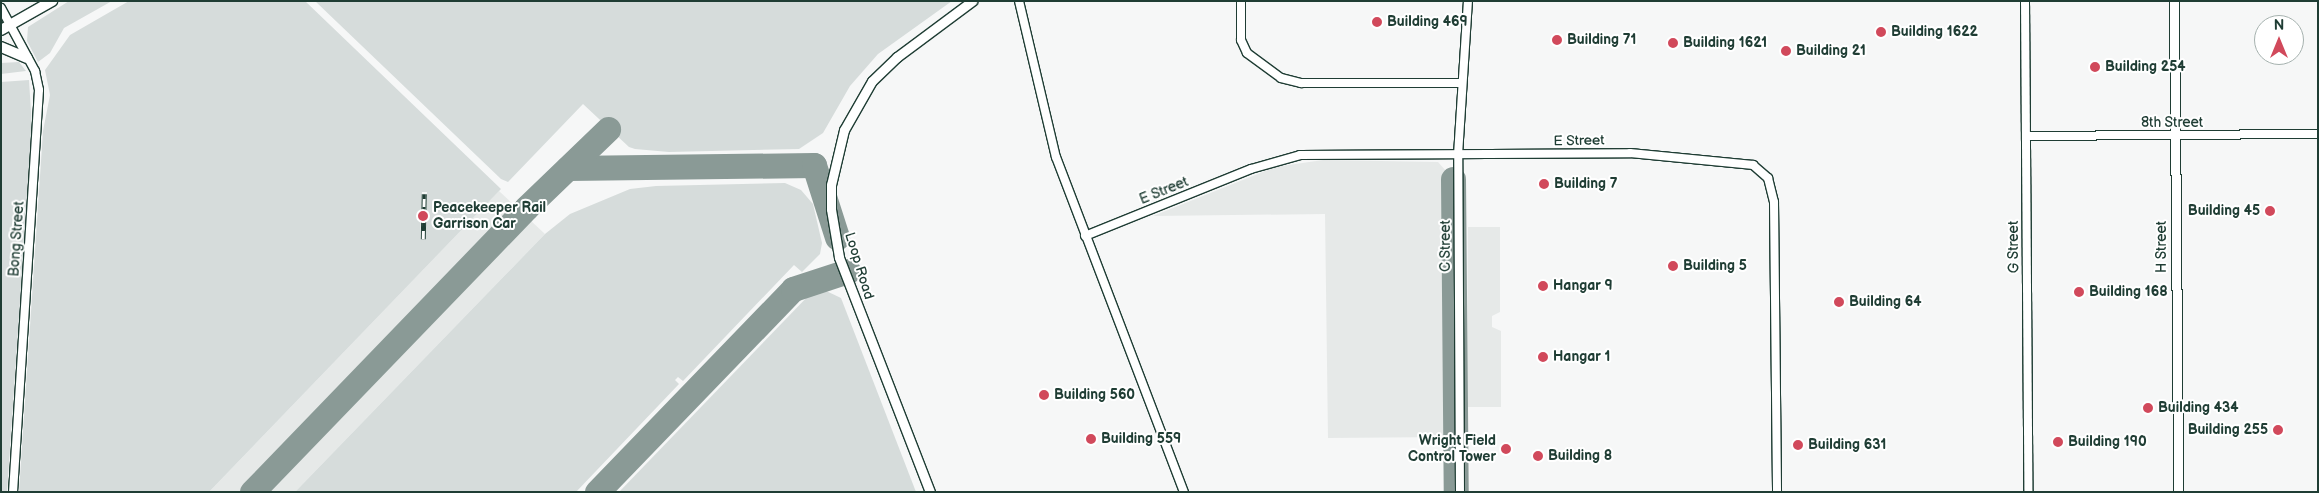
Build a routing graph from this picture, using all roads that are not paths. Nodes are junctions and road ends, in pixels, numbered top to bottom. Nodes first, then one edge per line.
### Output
1 (52, 1) edge
2 (972, 1) edge
3 (1019, 1) edge
4 (1241, 1) edge
5 (1468, 1) edge
6 (2025, 1) edge
7 (2174, 1) edge
8 (1, 8) edge
9 (6, 27) edge
10 (1, 47) edge
11 (27, 58) junction
12 (1462, 83) junction
13 (2318, 134) edge
14 (2175, 135) junction
15 (2026, 136) junction
16 (1458, 155) junction
17 (1085, 236) junction
18 (13, 492) edge
19 (930, 492) edge
20 (1184, 492) edge
21 (1460, 492) edge
22 (1777, 492) edge
23 (2028, 492) edge
24 (2178, 492) edge

1 - 9 main road
2 - 19 street, Loop Road
3 - 17 street
4 - 12 street
5 - 12 street, C Street
6 - 15 street, G Street
7 - 14 street, H Street
8 - 9 street, Bong Street
9 - 11 street, Bong Street
10 - 11 main road
11 - 18 street, Bong Street
12 - 16 street, C Street
13 - 14 street, 8th Street
14 - 15 street, 8th Street
14 - 24 street, H Street
15 - 23 street, G Street
16 - 17 street, E Street
16 - 21 street, C Street
16 - 22 street, E Street
17 - 20 street

